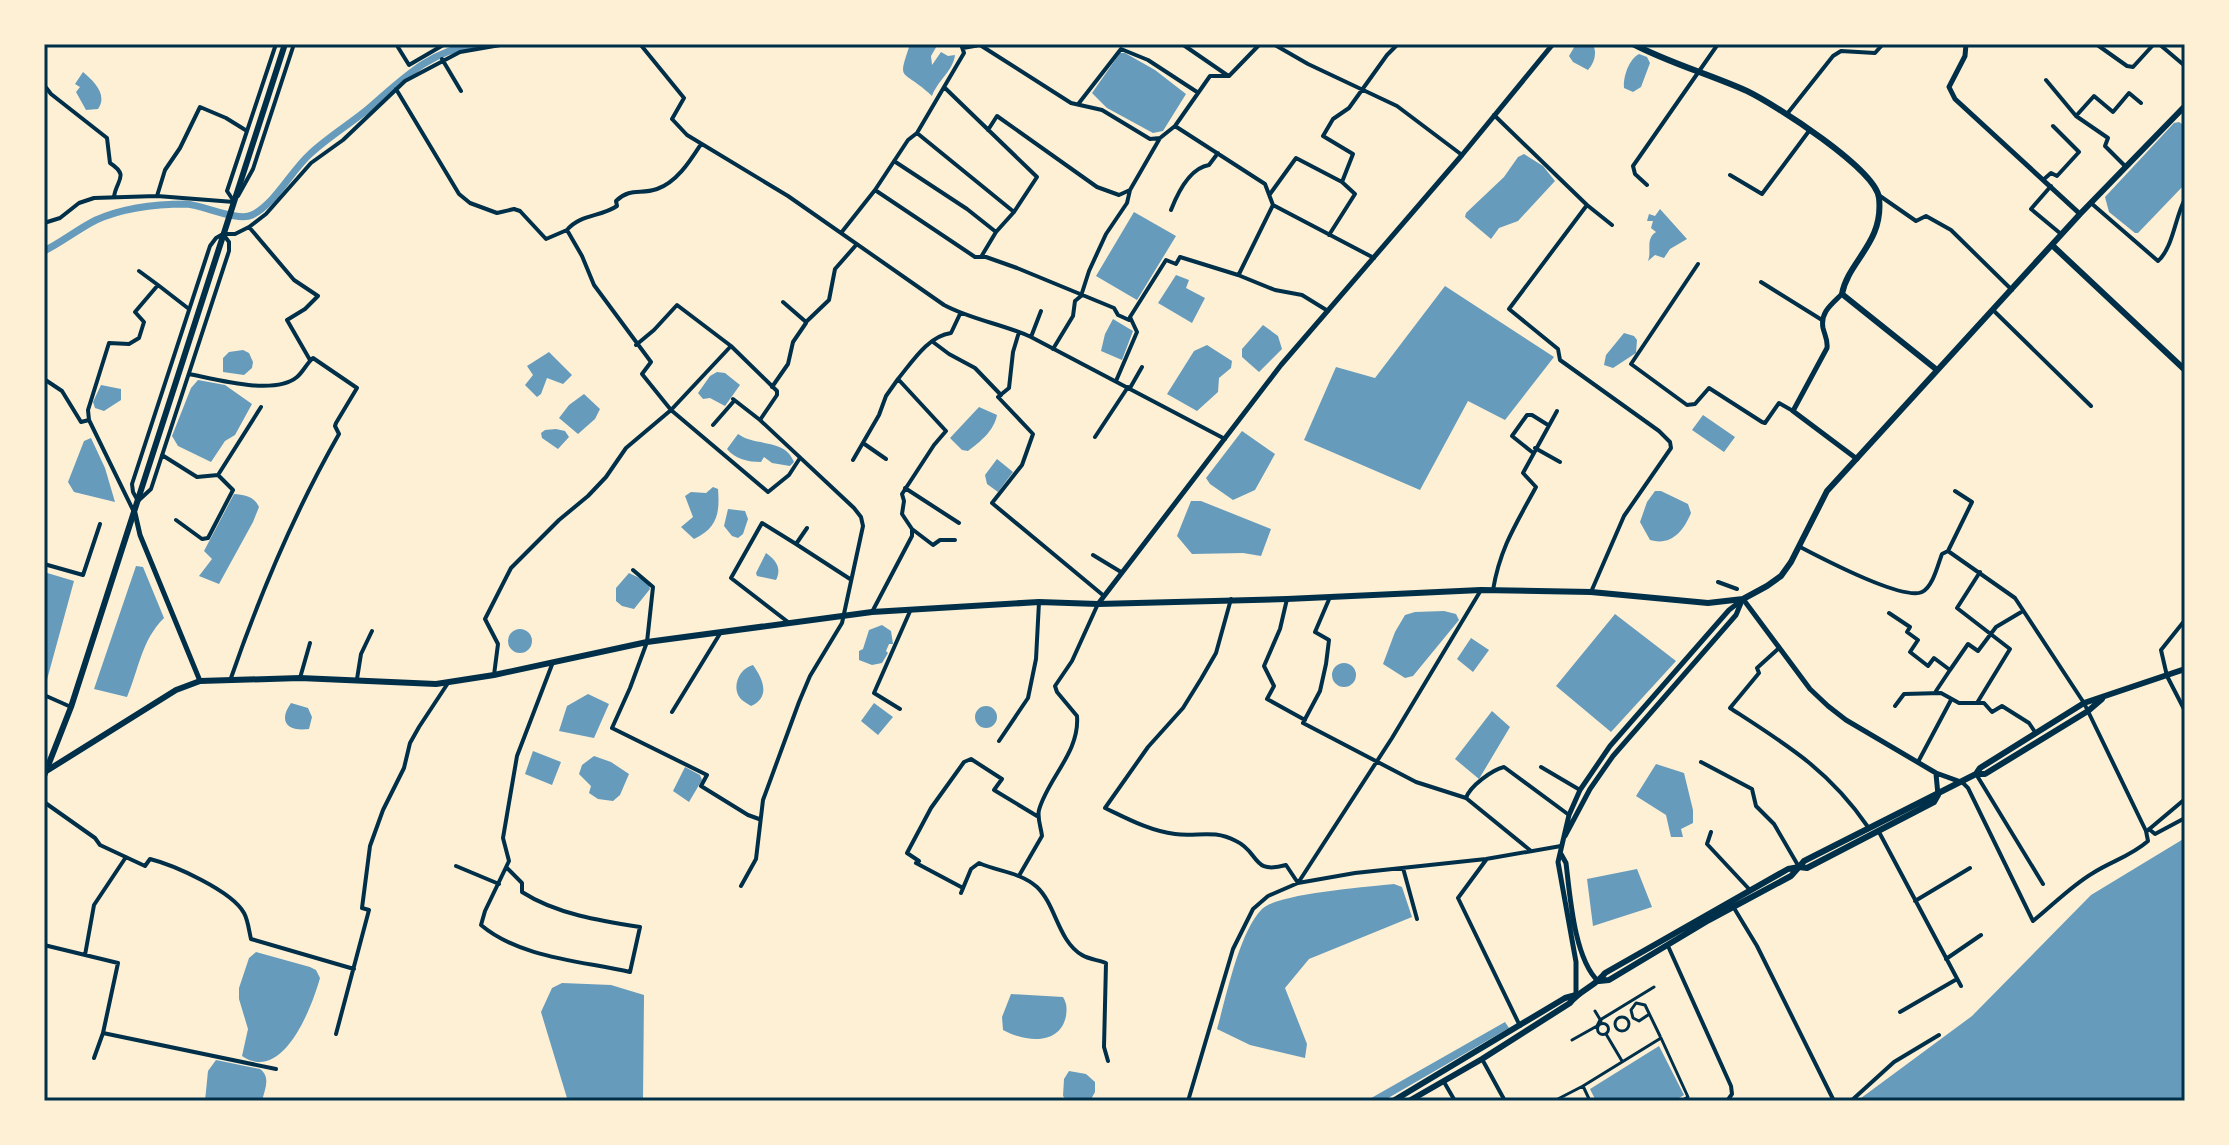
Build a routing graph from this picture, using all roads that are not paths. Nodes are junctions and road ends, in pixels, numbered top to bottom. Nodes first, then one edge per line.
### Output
1 (276, 44) edge
2 (285, 44) edge
3 (294, 44) edge
4 (396, 44) edge
5 (445, 44) edge
6 (506, 44) edge
7 (640, 44) edge
8 (1182, 44) edge
9 (1260, 44) edge
10 (1267, 44) edge
11 (1398, 44) edge
12 (1553, 44) edge
13 (1633, 44) edge
14 (1718, 44) edge
15 (1883, 44) edge
16 (1966, 44) edge
17 (2096, 44) edge
18 (2157, 44) edge
19 (962, 46) edge
20 (442, 59) junction
21 (2185, 66) edge
22 (1698, 73) junction
23 (1229, 76) junction
24 (2046, 80) dead end
25 (44, 85) edge
26 (945, 88) junction
27 (1362, 88) junction
28 (396, 89) junction
29 (461, 91) dead end
30 (1197, 92) junction
31 (1079, 103) junction
32 (2141, 103) dead end
33 (2183, 112) edge
34 (1494, 115) junction
35 (1786, 116) junction
36 (2076, 116) junction
37 (1175, 126) junction
38 (2053, 126) dead end
39 (988, 130) junction
40 (247, 131) junction
41 (1809, 131) junction
42 (917, 133) junction
43 (1160, 138) junction
44 (701, 144) junction
45 (1218, 153) junction
46 (1462, 155) junction
47 (894, 161) junction
48 (2126, 167) junction
49 (1730, 175) dead end
50 (2043, 180) junction
51 (1342, 182) junction
52 (1647, 185) dead end
53 (2051, 186) junction
54 (875, 190) junction
55 (1130, 190) junction
56 (1270, 194) junction
57 (1878, 194) junction
58 (157, 196) junction
59 (1177, 196) junction
60 (114, 197) junction
61 (1183, 199) dead end
62 (2185, 199) edge
63 (2091, 203) junction
64 (234, 204) junction
65 (1273, 205) junction
66 (1587, 205) junction
67 (1171, 210) dead end
68 (1014, 212) junction
69 (2080, 214) junction
70 (44, 223) edge
71 (1612, 225) dead end
72 (249, 227) junction
73 (567, 230) junction
74 (996, 232) junction
75 (841, 233) junction
76 (223, 234) junction
77 (1329, 235) junction
78 (2063, 235) junction
79 (857, 244) junction
80 (2053, 246) junction
81 (981, 257) junction
82 (1374, 258) junction
83 (1698, 264) dead end
84 (139, 271) dead end
85 (1238, 275) junction
86 (1761, 282) dead end
87 (158, 285) junction
88 (2012, 290) junction
89 (1842, 294) junction
90 (1081, 296) junction
91 (783, 302) dead end
92 (189, 309) junction
93 (1993, 310) junction
94 (1041, 311) dead end
95 (1328, 311) junction
96 (960, 314) junction
97 (1130, 317) junction
98 (1822, 320) junction
99 (806, 322) junction
100 (1019, 332) junction
101 (1031, 337) junction
102 (933, 342) junction
103 (636, 345) junction
104 (731, 346) junction
105 (1053, 349) junction
106 (310, 360) junction
107 (1142, 367) dead end
108 (1937, 370) junction
109 (2185, 370) edge
110 (189, 374) junction
111 (44, 379) edge
112 (898, 379) junction
113 (1116, 381) junction
114 (772, 387) junction
115 (1129, 388) junction
116 (1001, 395) junction
117 (2091, 406) dead end
118 (261, 407) dead end
119 (671, 410) junction
120 (1557, 411) dead end
121 (1793, 411) junction
122 (89, 420) junction
123 (760, 420) junction
124 (713, 425) dead end
125 (1548, 425) junction
126 (1095, 437) dead end
127 (1225, 439) junction
128 (863, 443) junction
129 (1534, 450) junction
130 (162, 455) junction
131 (800, 458) junction
132 (886, 459) dead end
133 (1857, 459) junction
134 (853, 460) dead end
135 (1560, 462) dead end
136 (218, 475) junction
137 (905, 488) junction
138 (1955, 491) dead end
139 (138, 501) junction
140 (134, 512) junction
141 (176, 520) dead end
142 (959, 523) dead end
143 (100, 524) dead end
144 (807, 528) dead end
145 (912, 529) junction
146 (955, 540) dead end
147 (796, 544) junction
148 (1800, 547) junction
149 (1948, 551) junction
150 (1093, 555) dead end
151 (44, 564) edge
152 (633, 570) dead end
153 (1980, 572) junction
154 (1123, 574) junction
155 (850, 579) junction
156 (1718, 582) dead end
157 (1481, 590) junction
158 (1493, 590) junction
159 (1737, 590) dead end
160 (1591, 592) junction
161 (1104, 597) junction
162 (1330, 597) junction
163 (1231, 599) junction
164 (1287, 599) junction
165 (1743, 599) junction
166 (1039, 602) junction
167 (1098, 604) junction
168 (911, 609) junction
169 (2023, 611) junction
170 (872, 612) junction
171 (1889, 613) dead end
172 (842, 617) junction
173 (2185, 620) edge
174 (789, 623) junction
175 (372, 631) dead end
176 (721, 632) junction
177 (1991, 633) junction
178 (647, 642) junction
179 (310, 643) dead end
180 (1778, 649) junction
181 (553, 662) junction
182 (2185, 669) edge
183 (1950, 670) junction
184 (494, 675) junction
185 (2167, 676) junction
186 (231, 678) junction
187 (300, 678) junction
188 (357, 679) junction
189 (200, 681) junction
190 (448, 683) junction
191 (1936, 692) junction
192 (44, 695) edge
193 (2105, 697) junction
194 (1951, 700) junction
195 (1977, 703) junction
196 (2084, 703) junction
197 (1895, 706) dead end
198 (71, 707) junction
199 (900, 709) dead end
200 (2088, 711) junction
201 (2185, 711) edge
202 (672, 712) dead end
203 (1305, 720) junction
204 (2037, 734) junction
205 (999, 741) dead end
206 (1378, 760) junction
207 (1701, 762) dead end
208 (1918, 762) junction
209 (1541, 767) dead end
210 (46, 773) edge
211 (1936, 773) junction
212 (1976, 774) junction
213 (1962, 782) junction
214 (1580, 790) junction
215 (1938, 795) junction
216 (1466, 798) junction
217 (2185, 799) edge
218 (44, 802) edge
219 (1569, 815) junction
220 (1039, 818) junction
221 (2185, 818) edge
222 (759, 819) junction
223 (1870, 829) junction
224 (2147, 830) junction
225 (1711, 832) dead end
226 (1879, 832) junction
227 (1565, 837) junction
228 (1562, 845) junction
229 (1531, 851) junction
230 (1561, 854) junction
231 (126, 857) junction
232 (1486, 859) junction
233 (456, 866) dead end
234 (1799, 867) junction
235 (507, 868) junction
236 (1403, 868) junction
237 (1970, 868) dead end
238 (1020, 875) junction
239 (1298, 883) junction
240 (499, 884) junction
241 (2043, 884) dead end
242 (741, 886) dead end
243 (1749, 889) junction
244 (1915, 901) junction
245 (1733, 906) junction
246 (1417, 919) dead end
247 (1981, 935) dead end
248 (1667, 944) junction
249 (44, 945) edge
250 (85, 955) junction
251 (1946, 959) junction
252 (355, 969) junction
253 (1957, 979) junction
254 (1599, 981) junction
255 (1961, 986) dead end
256 (1654, 987) dead end
257 (1576, 995) junction
258 (1595, 1011) dead end
259 (1614, 1011) junction
260 (1900, 1012) dead end
261 (1648, 1015) junction
262 (1619, 1018) junction
263 (1636, 1020) junction
264 (1599, 1024) junction
265 (1630, 1024) junction
266 (1520, 1026) junction
267 (103, 1033) junction
268 (336, 1034) dead end
269 (1606, 1034) junction
270 (1939, 1035) dead end
271 (1661, 1038) junction
272 (1572, 1040) dead end
273 (94, 1058) dead end
274 (1482, 1059) junction
275 (1108, 1061) dead end
276 (1622, 1061) junction
277 (276, 1069) dead end
278 (1444, 1082) junction
279 (1583, 1086) junction
280 (1188, 1101) edge
281 (1393, 1101) edge
282 (1409, 1101) edge
283 (1455, 1101) edge
284 (1505, 1101) edge
285 (1554, 1101) edge
286 (1590, 1101) edge
287 (1681, 1101) edge
288 (1727, 1101) edge
289 (1834, 1101) edge
290 (1851, 1101) edge

1 - 40 street
2 - 64 main road
3 - 64 street
4 - 5 street
6 - 20 street
7 - 44 street
8 - 23 street
9 - 23 street
10 - 27 street
11 - 27 street
12 - 34 main road
13 - 22 main road
14 - 22 street
15 - 35 street
16 - 50 main road
17 - 18 street
18 - 21 street
19 - 26 street
19 - 31 street
20 - 28 street
20 - 29 street
22 - 35 main road
22 - 52 street
23 - 30 street
24 - 36 street
25 - 60 street
26 - 39 street
26 - 42 street
27 - 46 street
27 - 51 street
28 - 72 street
28 - 73 street
30 - 31 street
30 - 37 street
31 - 43 street
32 - 36 street
33 - 48 main road
34 - 46 main road
34 - 66 street
35 - 41 main road
36 - 48 street
37 - 43 street
37 - 45 street
38 - 50 street
39 - 55 street
39 - 68 street
40 - 58 street
40 - 64 street
41 - 49 street
41 - 57 main road
42 - 47 street
42 - 68 street
43 - 55 street
44 - 73 street
44 - 75 street
45 - 56 street
45 - 59 street
46 - 82 main road
47 - 54 street
47 - 74 street
48 - 63 main road
50 - 53 main road
51 - 56 street
51 - 77 street
53 - 69 main road
53 - 78 street
54 - 75 street
54 - 81 street
55 - 90 street
56 - 65 street
57 - 88 street
57 - 89 main road
58 - 60 street
58 - 64 street
59 - 61 street
59 - 67 street
60 - 70 street
62 - 63 street
63 - 69 main road
64 - 76 main road
65 - 77 street
65 - 85 street
66 - 71 street
66 - 160 street
68 - 74 street
69 - 78 main road
72 - 76 street
72 - 106 street
73 - 103 street
74 - 81 street
75 - 79 street
76 - 92 street
76 - 110 street
76 - 139 main road
77 - 82 street
78 - 80 main road
79 - 96 street
79 - 99 street
80 - 88 main road
80 - 109 main road
81 - 90 street
82 - 95 main road
83 - 121 street
84 - 87 street
85 - 95 street
85 - 97 street
86 - 98 street
87 - 92 street
87 - 122 street
88 - 93 main road
89 - 98 main road
89 - 108 main road
90 - 97 street
90 - 105 street
91 - 99 street
92 - 139 street
93 - 108 main road
93 - 117 street
94 - 101 street
95 - 127 main road
96 - 100 street
96 - 102 street
97 - 113 street
98 - 121 main road
99 - 114 street
100 - 101 street
100 - 116 street
101 - 105 street
102 - 112 street
102 - 116 street
103 - 104 street
103 - 119 street
104 - 114 street
104 - 119 street
105 - 113 street
106 - 110 street
106 - 186 street
107 - 115 street
108 - 133 main road
110 - 130 street
111 - 122 street
112 - 128 street
112 - 137 street
113 - 115 street
114 - 123 street
115 - 126 street
115 - 127 street
116 - 161 street
118 - 136 street
119 - 131 street
119 - 184 street
120 - 125 street
121 - 133 main road
122 - 140 street
123 - 124 street
123 - 131 street
125 - 129 street
125 - 129 street
127 - 154 main road
128 - 132 street
128 - 134 street
129 - 135 street
129 - 158 street
130 - 136 street
130 - 139 street
131 - 155 street
133 - 148 main road
136 - 141 street
137 - 142 street
137 - 145 street
138 - 149 street
139 - 140 main road
140 - 189 main road
140 - 198 main road
143 - 151 street
144 - 147 street
145 - 146 street
145 - 170 street
147 - 155 street
147 - 174 street
148 - 149 street
148 - 165 main road
149 - 153 street
150 - 154 street
152 - 178 street
153 - 169 street
153 - 177 street
154 - 161 main road
155 - 172 street
156 - 159 street
157 - 158 main road
157 - 162 main road
157 - 206 street
158 - 160 main road
160 - 165 main road
161 - 167 main road
162 - 164 main road
162 - 203 street
163 - 164 main road
163 - 167 main road
163 - 239 street
164 - 203 street
165 - 180 main road
165 - 214 main road
165 - 227 main road
166 - 167 main road
166 - 168 main road
166 - 205 street
167 - 220 street
168 - 170 main road
168 - 199 street
169 - 177 street
169 - 196 street
170 - 172 main road
171 - 183 street
172 - 174 main road
172 - 222 street
173 - 185 street
174 - 176 main road
175 - 188 street
176 - 178 main road
176 - 202 street
177 - 183 street
177 - 195 street
178 - 181 main road
178 - 222 street
179 - 187 street
180 - 208 main road
180 - 223 street
181 - 184 main road
181 - 235 street
182 - 185 main road
183 - 191 street
184 - 190 main road
185 - 193 main road
185 - 201 street
186 - 187 main road
186 - 189 main road
187 - 188 main road
188 - 190 main road
189 - 210 main road
190 - 252 street
191 - 194 street
191 - 197 street
192 - 198 street
193 - 196 main road
193 - 200 main road
194 - 195 street
194 - 208 street
195 - 204 street
196 - 200 street
196 - 204 main road
198 - 210 main road
200 - 212 main road
200 - 224 street
203 - 206 street
204 - 212 main road
206 - 216 street
206 - 239 street
207 - 234 street
208 - 211 main road
209 - 214 street
211 - 213 main road
211 - 215 main road
212 - 213 main road
212 - 241 street
213 - 215 main road
213 - 224 street
214 - 219 main road
215 - 223 main road
215 - 226 main road
216 - 219 street
216 - 229 street
217 - 224 street
218 - 231 street
219 - 227 main road
220 - 238 street
220 - 238 street
221 - 224 street
222 - 242 street
223 - 234 main road
225 - 243 street
226 - 234 main road
226 - 244 street
227 - 228 main road
228 - 229 street
228 - 230 main road
229 - 232 street
230 - 254 main road
230 - 257 main road
231 - 250 street
231 - 252 street
232 - 236 street
232 - 266 street
233 - 240 street
234 - 243 main road
234 - 245 main road
235 - 240 street
235 - 240 street
236 - 239 street
236 - 246 street
237 - 244 street
238 - 275 street
239 - 280 street
243 - 254 main road
244 - 251 street
245 - 248 main road
245 - 289 street
247 - 251 street
248 - 254 main road
248 - 288 street
249 - 250 street
250 - 267 street
251 - 253 street
252 - 268 street
253 - 255 street
253 - 260 street
254 - 257 main road
256 - 259 street
257 - 266 main road
257 - 274 main road
258 - 264 street
259 - 262 street
259 - 264 street
261 - 263 street
261 - 263 street
261 - 271 street
262 - 265 street
262 - 265 street
263 - 265 street
264 - 269 street
264 - 269 street
264 - 272 street
266 - 281 main road
267 - 273 street
267 - 277 street
269 - 276 street
270 - 290 street
271 - 276 street
271 - 287 street
274 - 278 main road
274 - 284 street
276 - 279 street
278 - 282 main road
278 - 283 street
279 - 285 street
279 - 286 street

